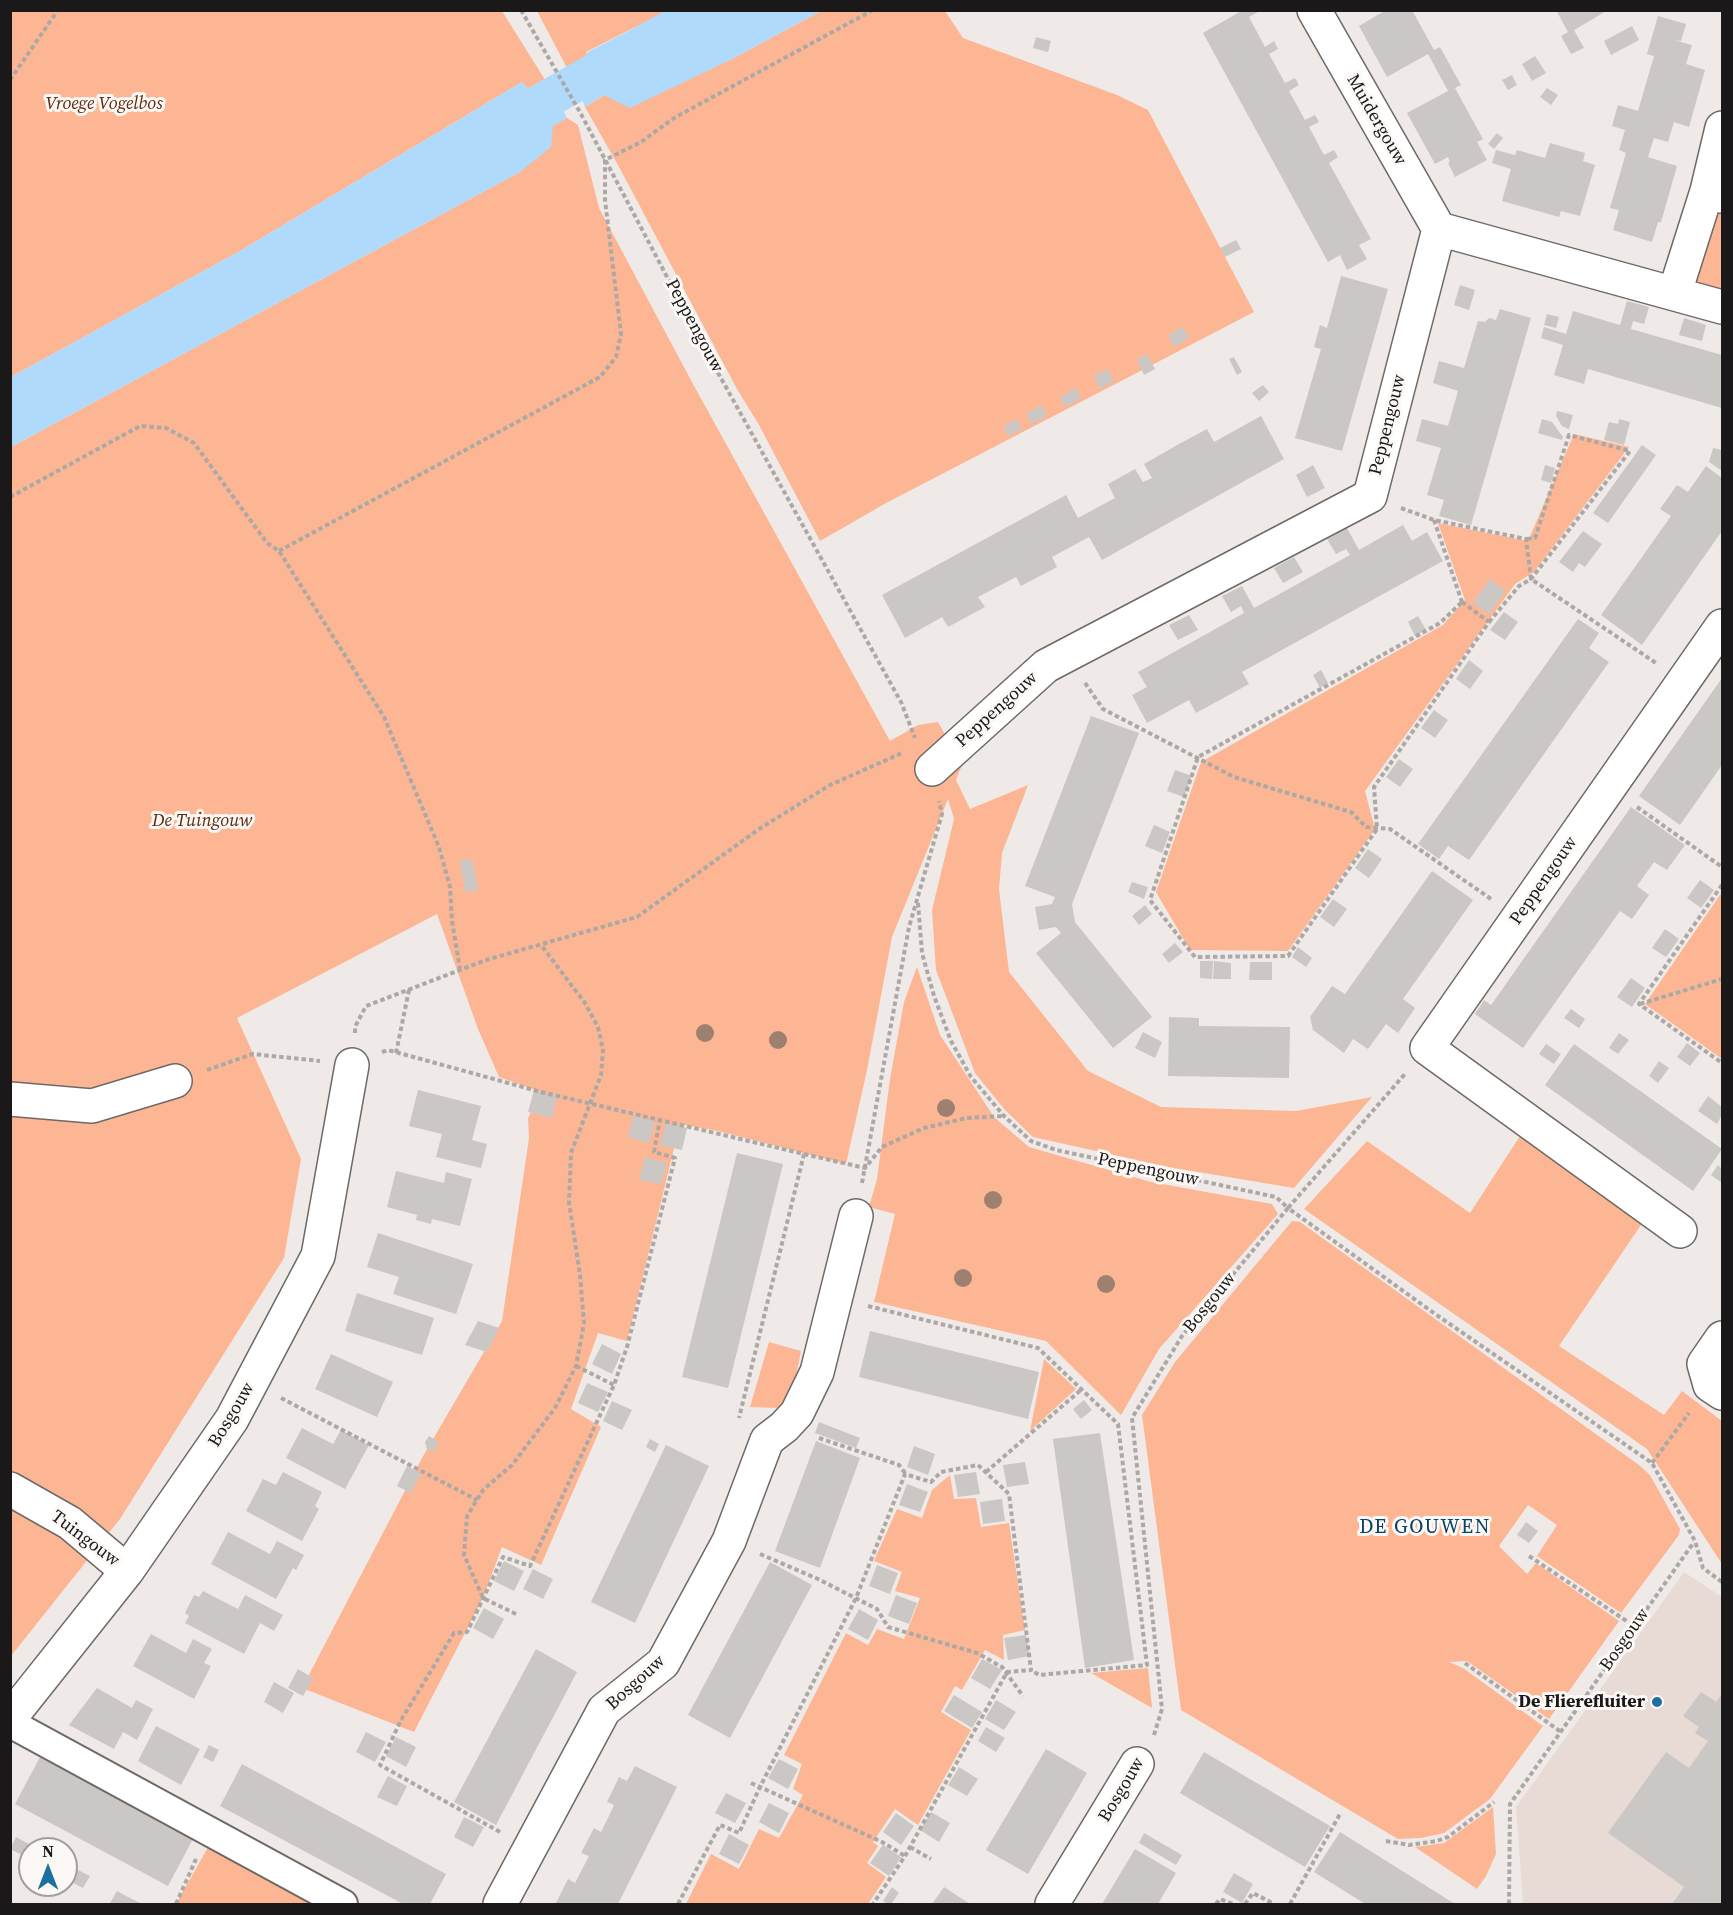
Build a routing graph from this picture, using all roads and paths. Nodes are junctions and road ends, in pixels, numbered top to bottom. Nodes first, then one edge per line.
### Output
1 (58, 10) edge
2 (521, 10) edge
3 (873, 10) edge
4 (1314, 10) edge
5 (10, 80) edge
6 (1722, 128) edge
7 (605, 160) junction
8 (1715, 194) edge
9 (1439, 229) junction
10 (1675, 292) junction
11 (1722, 307) edge
12 (1370, 496) junction
13 (10, 497) edge
14 (1434, 520) junction
15 (1526, 539) junction
16 (279, 550) junction
17 (1531, 579) junction
18 (1462, 602) junction
19 (1489, 622) junction
20 (1722, 626) edge
21 (1065, 656) junction
22 (1683, 682) junction
23 (926, 757) junction
24 (1198, 757) junction
25 (1609, 788) junction
26 (1377, 829) junction
27 (1722, 867) edge
28 (1722, 885) edge
29 (917, 899) junction
30 (1518, 918) junction
31 (541, 945) junction
32 (460, 970) junction
33 (1722, 979) edge
34 (410, 990) junction
35 (1639, 1004) junction
36 (1427, 1048) junction
37 (396, 1053) junction
38 (1722, 1063) edge
39 (352, 1065) junction
40 (174, 1081) joint
41 (10, 1099) edge
42 (590, 1103) junction
43 (1004, 1116) junction
44 (660, 1119) junction
45 (804, 1154) junction
46 (865, 1168) junction
47 (1288, 1208) junction
48 (856, 1216) joint
49 (1680, 1231) dead end
50 (836, 1298) junction
51 (1722, 1338) edge
52 (576, 1366) junction
53 (252, 1382) junction
54 (614, 1385) junction
55 (1082, 1389) junction
56 (1716, 1389) edge
57 (739, 1419) dead end
58 (784, 1426) junction
59 (1652, 1463) junction
60 (986, 1472) junction
61 (905, 1474) junction
62 (10, 1489) edge
63 (477, 1500) junction
64 (729, 1541) junction
65 (1695, 1541) junction
66 (1529, 1556) dead end
67 (127, 1571) junction
68 (1722, 1582) edge
69 (483, 1598) junction
70 (856, 1598) junction
71 (516, 1614) dead end
72 (1634, 1626) junction
73 (1158, 1664) junction
74 (1465, 1664) dead end
75 (1147, 1665) junction
76 (1031, 1670) junction
77 (1007, 1672) junction
78 (1023, 1696) dead end
79 (10, 1720) edge
80 (1561, 1732) junction
81 (1137, 1764) joint
82 (751, 1783) dead end
83 (760, 1787) junction
84 (1494, 1802) dead end
85 (1340, 1814) dead end
86 (209, 1831) junction
87 (1386, 1841) dead end
88 (910, 1847) junction
89 (530, 1849) junction
90 (905, 1856) junction
91 (931, 1859) dead end
92 (176, 1905) edge
93 (343, 1905) edge
94 (500, 1905) edge
95 (678, 1905) edge
96 (873, 1905) edge
97 (1052, 1905) edge
98 (1216, 1905) edge
99 (1233, 1905) edge
100 (1245, 1905) edge
101 (1274, 1905) edge
102 (1290, 1905) edge
103 (1509, 1905) edge

1 - 5 path
2 - 7 path, Peppengouw
3 - 7 path
4 - 9 street, Muidergouw
6 - 8 street
7 - 16 path
7 - 23 path, Peppengouw
8 - 10 street
9 - 10 street
9 - 12 street, Peppengouw
10 - 11 street
12 - 14 path
12 - 21 street, Peppengouw
13 - 16 path
14 - 15 path
14 - 18 path
15 - 17 path
15 - 17 path
16 - 32 path
17 - 19 path
17 - 22 path
18 - 19 path
18 - 24 path
19 - 26 path
20 - 22 street, Peppengouw
21 - 23 street, Peppengouw
21 - 24 path
22 - 25 street, Peppengouw
23 - 29 path, Peppengouw
23 - 31 path
24 - 26 path
24 - 26 path
25 - 27 path
25 - 30 street, Peppengouw
26 - 30 path
28 - 35 path
29 - 43 path, Peppengouw
29 - 46 path, Peppengouw
30 - 36 street, Peppengouw
31 - 32 path
31 - 42 path
32 - 34 path
33 - 35 path
34 - 37 path
34 - 39 path
35 - 38 path
36 - 47 path
36 - 49 street
37 - 39 path
37 - 42 path
39 - 40 path
39 - 53 street, Bosgouw
40 - 41 street
42 - 44 path
42 - 52 path
43 - 46 path
43 - 47 path, Peppengouw
44 - 45 path
44 - 54 path
45 - 46 path
45 - 57 path
46 - 48 path, Peppengouw
47 - 59 path
47 - 73 path, Bosgouw
48 - 50 street, Bosgouw
50 - 55 path
50 - 58 street, Bosgouw
51 - 56 street
52 - 54 path
52 - 63 path
53 - 63 path
53 - 67 street, Bosgouw
54 - 69 path
55 - 60 path
55 - 75 path
56 - 59 path
58 - 61 path
58 - 64 street, Bosgouw
59 - 65 path
60 - 61 path
60 - 76 path
61 - 70 path
62 - 67 street, Tuingouw
63 - 69 path
64 - 70 path
64 - 89 street, Bosgouw
65 - 68 path
65 - 72 path, Bosgouw
66 - 72 path
67 - 79 street, Bosgouw
69 - 71 path
69 - 89 path
70 - 77 path
70 - 83 path
72 - 80 path, Bosgouw
73 - 75 path
73 - 81 path, Bosgouw
74 - 80 path
75 - 76 path
76 - 77 path
77 - 78 path
77 - 88 path
79 - 86 street, Bosgouw
80 - 103 path, Bosgouw
81 - 97 street, Bosgouw
82 - 83 path
83 - 90 path
83 - 95 path
84 - 87 path
85 - 102 path
86 - 92 path
86 - 93 street, Bosgouw
88 - 90 path
88 - 91 path
89 - 94 street, Bosgouw
90 - 96 path
98 - 99 path
100 - 101 path

